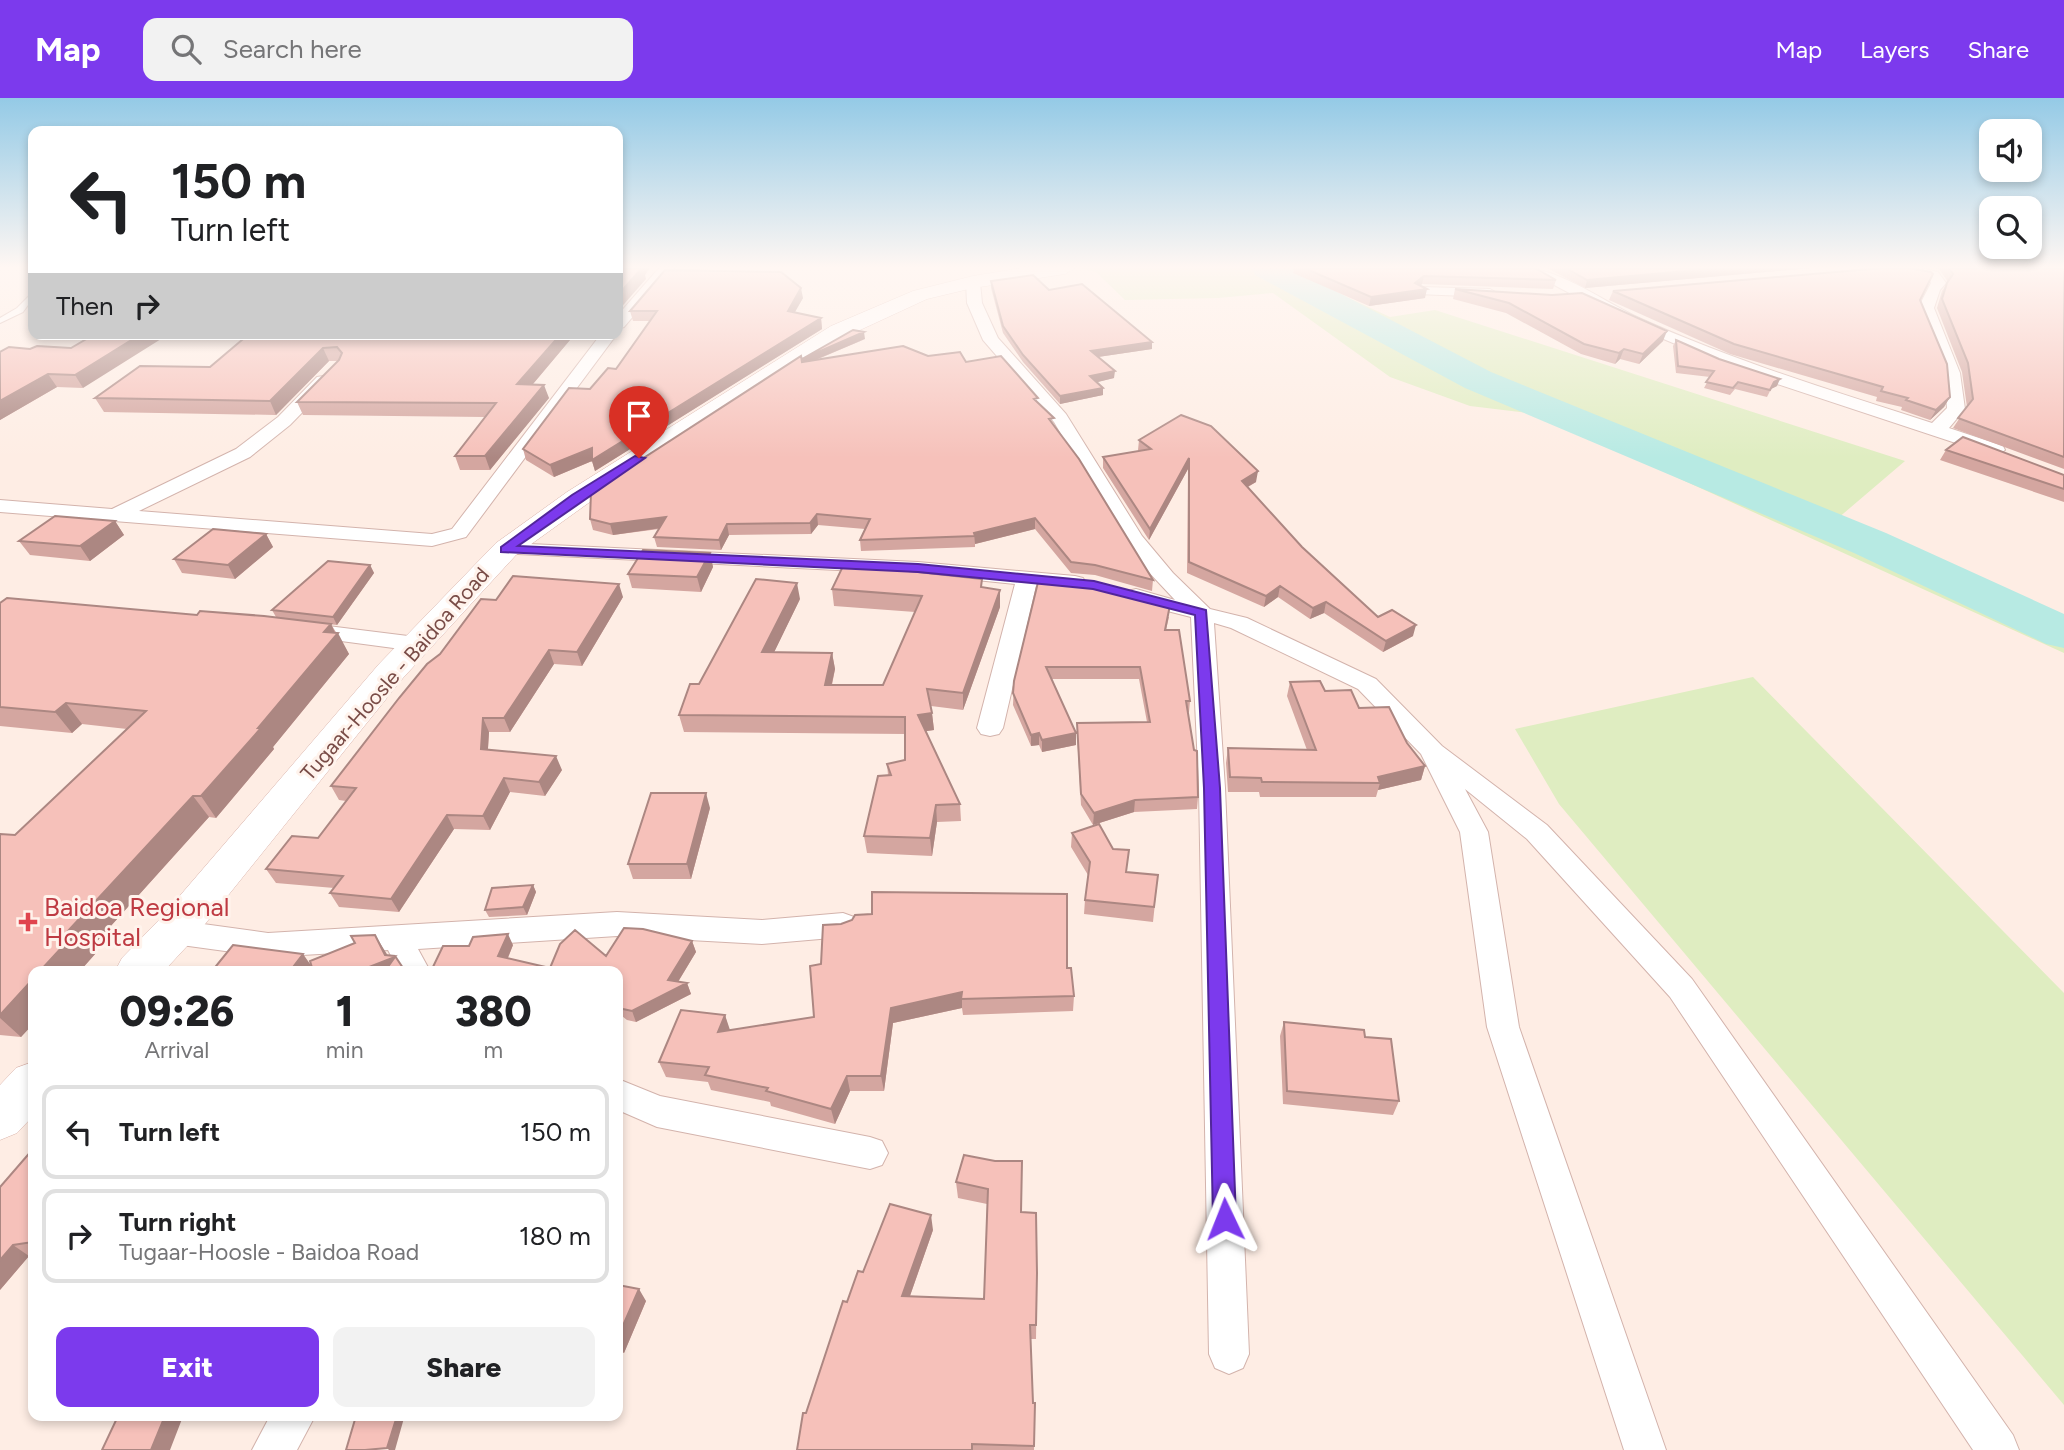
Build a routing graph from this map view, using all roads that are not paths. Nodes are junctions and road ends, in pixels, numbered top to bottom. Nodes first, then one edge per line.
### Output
1 (839, 331) edge
2 (986, 331) edge
3 (1657, 331) edge
4 (1935, 331) edge
5 (604, 340) edge
6 (337, 367) edge
7 (1935, 428) junction
8 (2009, 456) edge
9 (0, 506) edge
10 (114, 515) junction
11 (506, 549) junction
12 (1027, 578) junction
13 (1202, 612) junction
14 (276, 627) edge
15 (416, 644) junction
16 (990, 728) dead end
17 (1431, 749) junction
18 (843, 925) edge
19 (174, 932) junction
20 (397, 938) junction
21 (142, 966) edge
22 (412, 966) edge
23 (28, 1088) edge
24 (623, 1096) edge
25 (0, 1118) edge
26 (870, 1153) dead end
27 (1228, 1353) dead end
28 (291, 1421) edge
29 (273, 1450) edge
30 (1645, 1450) edge
31 (1998, 1450) edge

1 - 11 main road, Tugaar-Hoosle - Baidoa Road
2 - 13 street
3 - 7 street
4 - 7 street
5 - 10 street
6 - 10 street
7 - 8 street
9 - 10 street
11 - 12 street
11 - 15 main road, Tugaar-Hoosle - Baidoa Road
12 - 13 street
12 - 16 street
13 - 17 street
13 - 27 street
14 - 15 street
15 - 19 main road, Tugaar-Hoosle - Baidoa Road
17 - 30 street
17 - 31 street
18 - 20 street
19 - 20 street
19 - 21 main road, Tugaar-Hoosle - Baidoa Road
20 - 22 street
23 - 25 main road
24 - 26 street
28 - 29 street

